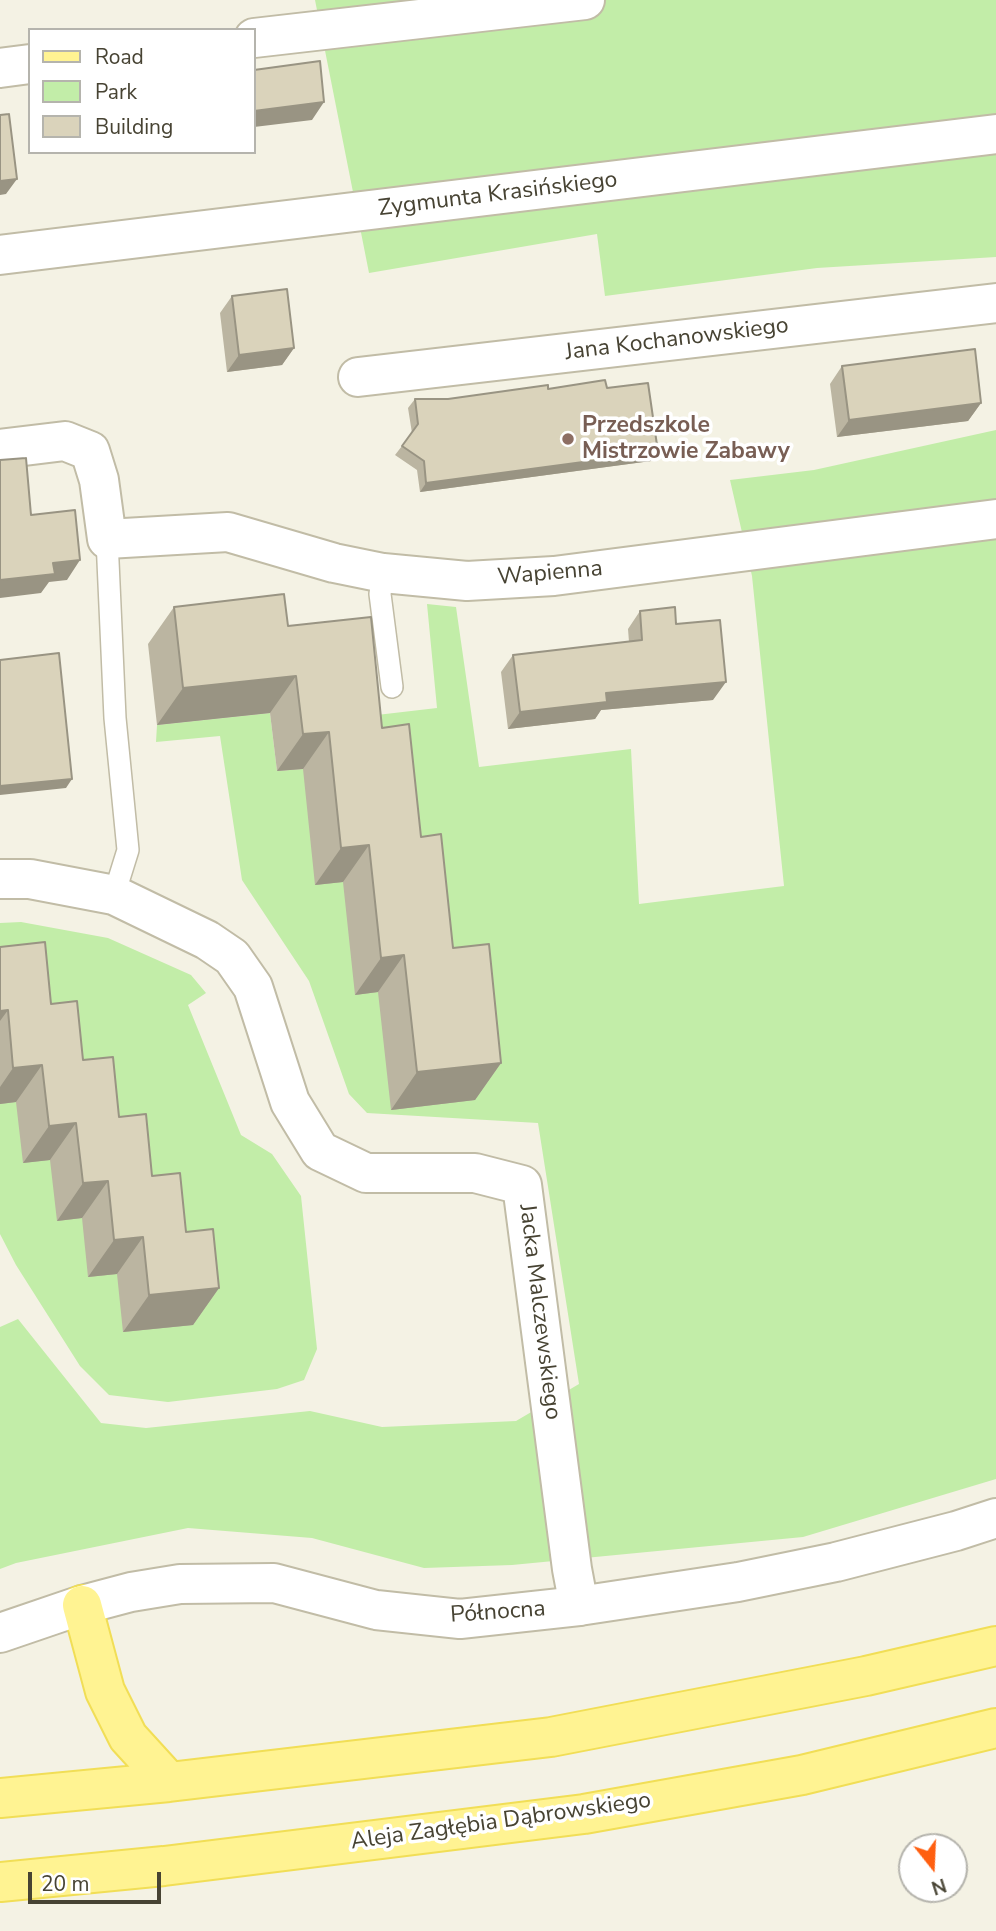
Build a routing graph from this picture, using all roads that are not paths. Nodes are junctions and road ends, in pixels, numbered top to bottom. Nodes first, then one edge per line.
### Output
1 (585, 0) edge
2 (256, 38) edge
3 (28, 64) edge
4 (0, 68) edge
5 (996, 134) edge
6 (0, 255) edge
7 (996, 303) edge
8 (358, 377) dead end
9 (0, 449) edge
10 (996, 519) edge
11 (107, 539) junction
12 (383, 573) junction
13 (392, 687) dead end
14 (0, 879) edge
15 (114, 895) junction
16 (996, 1518) edge
17 (82, 1605) junction
18 (579, 1606) junction
19 (0, 1633) edge
20 (996, 1646) edge
21 (996, 1728) edge
22 (169, 1782) junction
23 (0, 1798) edge
24 (10, 1884) edge

1 - 2 street
3 - 4 street
5 - 6 street, Zygmunta Krasińskiego
7 - 8 street, Jana Kochanowskiego
9 - 11 street
10 - 12 street, Wapienna
11 - 12 street, Wapienna
11 - 15 lane
12 - 13 lane
14 - 15 street, Jacka Malczewskiego
15 - 18 street, Jacka Malczewskiego
16 - 18 street, Północna
17 - 18 street, Północna
17 - 19 street, Północna
17 - 22 main road
20 - 22 main road
21 - 24 main road, Aleja Zagłębia Dąbrowskiego
22 - 23 main road

